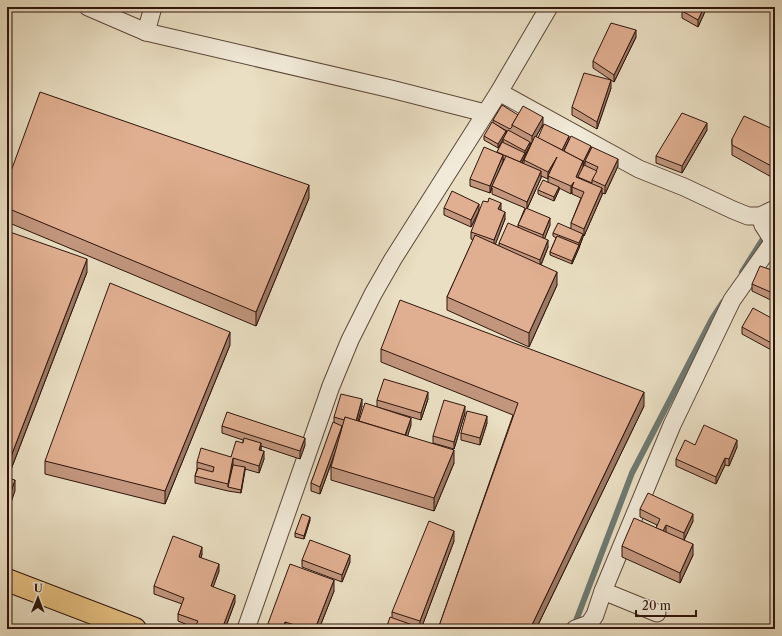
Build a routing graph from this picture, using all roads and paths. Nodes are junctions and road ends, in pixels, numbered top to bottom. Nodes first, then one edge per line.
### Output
1 (88, 7) edge
2 (153, 7) edge
3 (549, 7) edge
4 (146, 32) junction
5 (499, 92) junction
6 (484, 113) junction
7 (768, 222) edge
8 (7, 580) edge
9 (603, 591) junction
10 (657, 613) dead end
11 (578, 628) edge
12 (135, 629) edge
13 (246, 629) edge

1 - 4 street
2 - 4 street
3 - 5 street
4 - 6 street
5 - 6 street
5 - 7 street
6 - 13 street
7 - 9 street
8 - 12 main road
9 - 10 street
9 - 11 street

